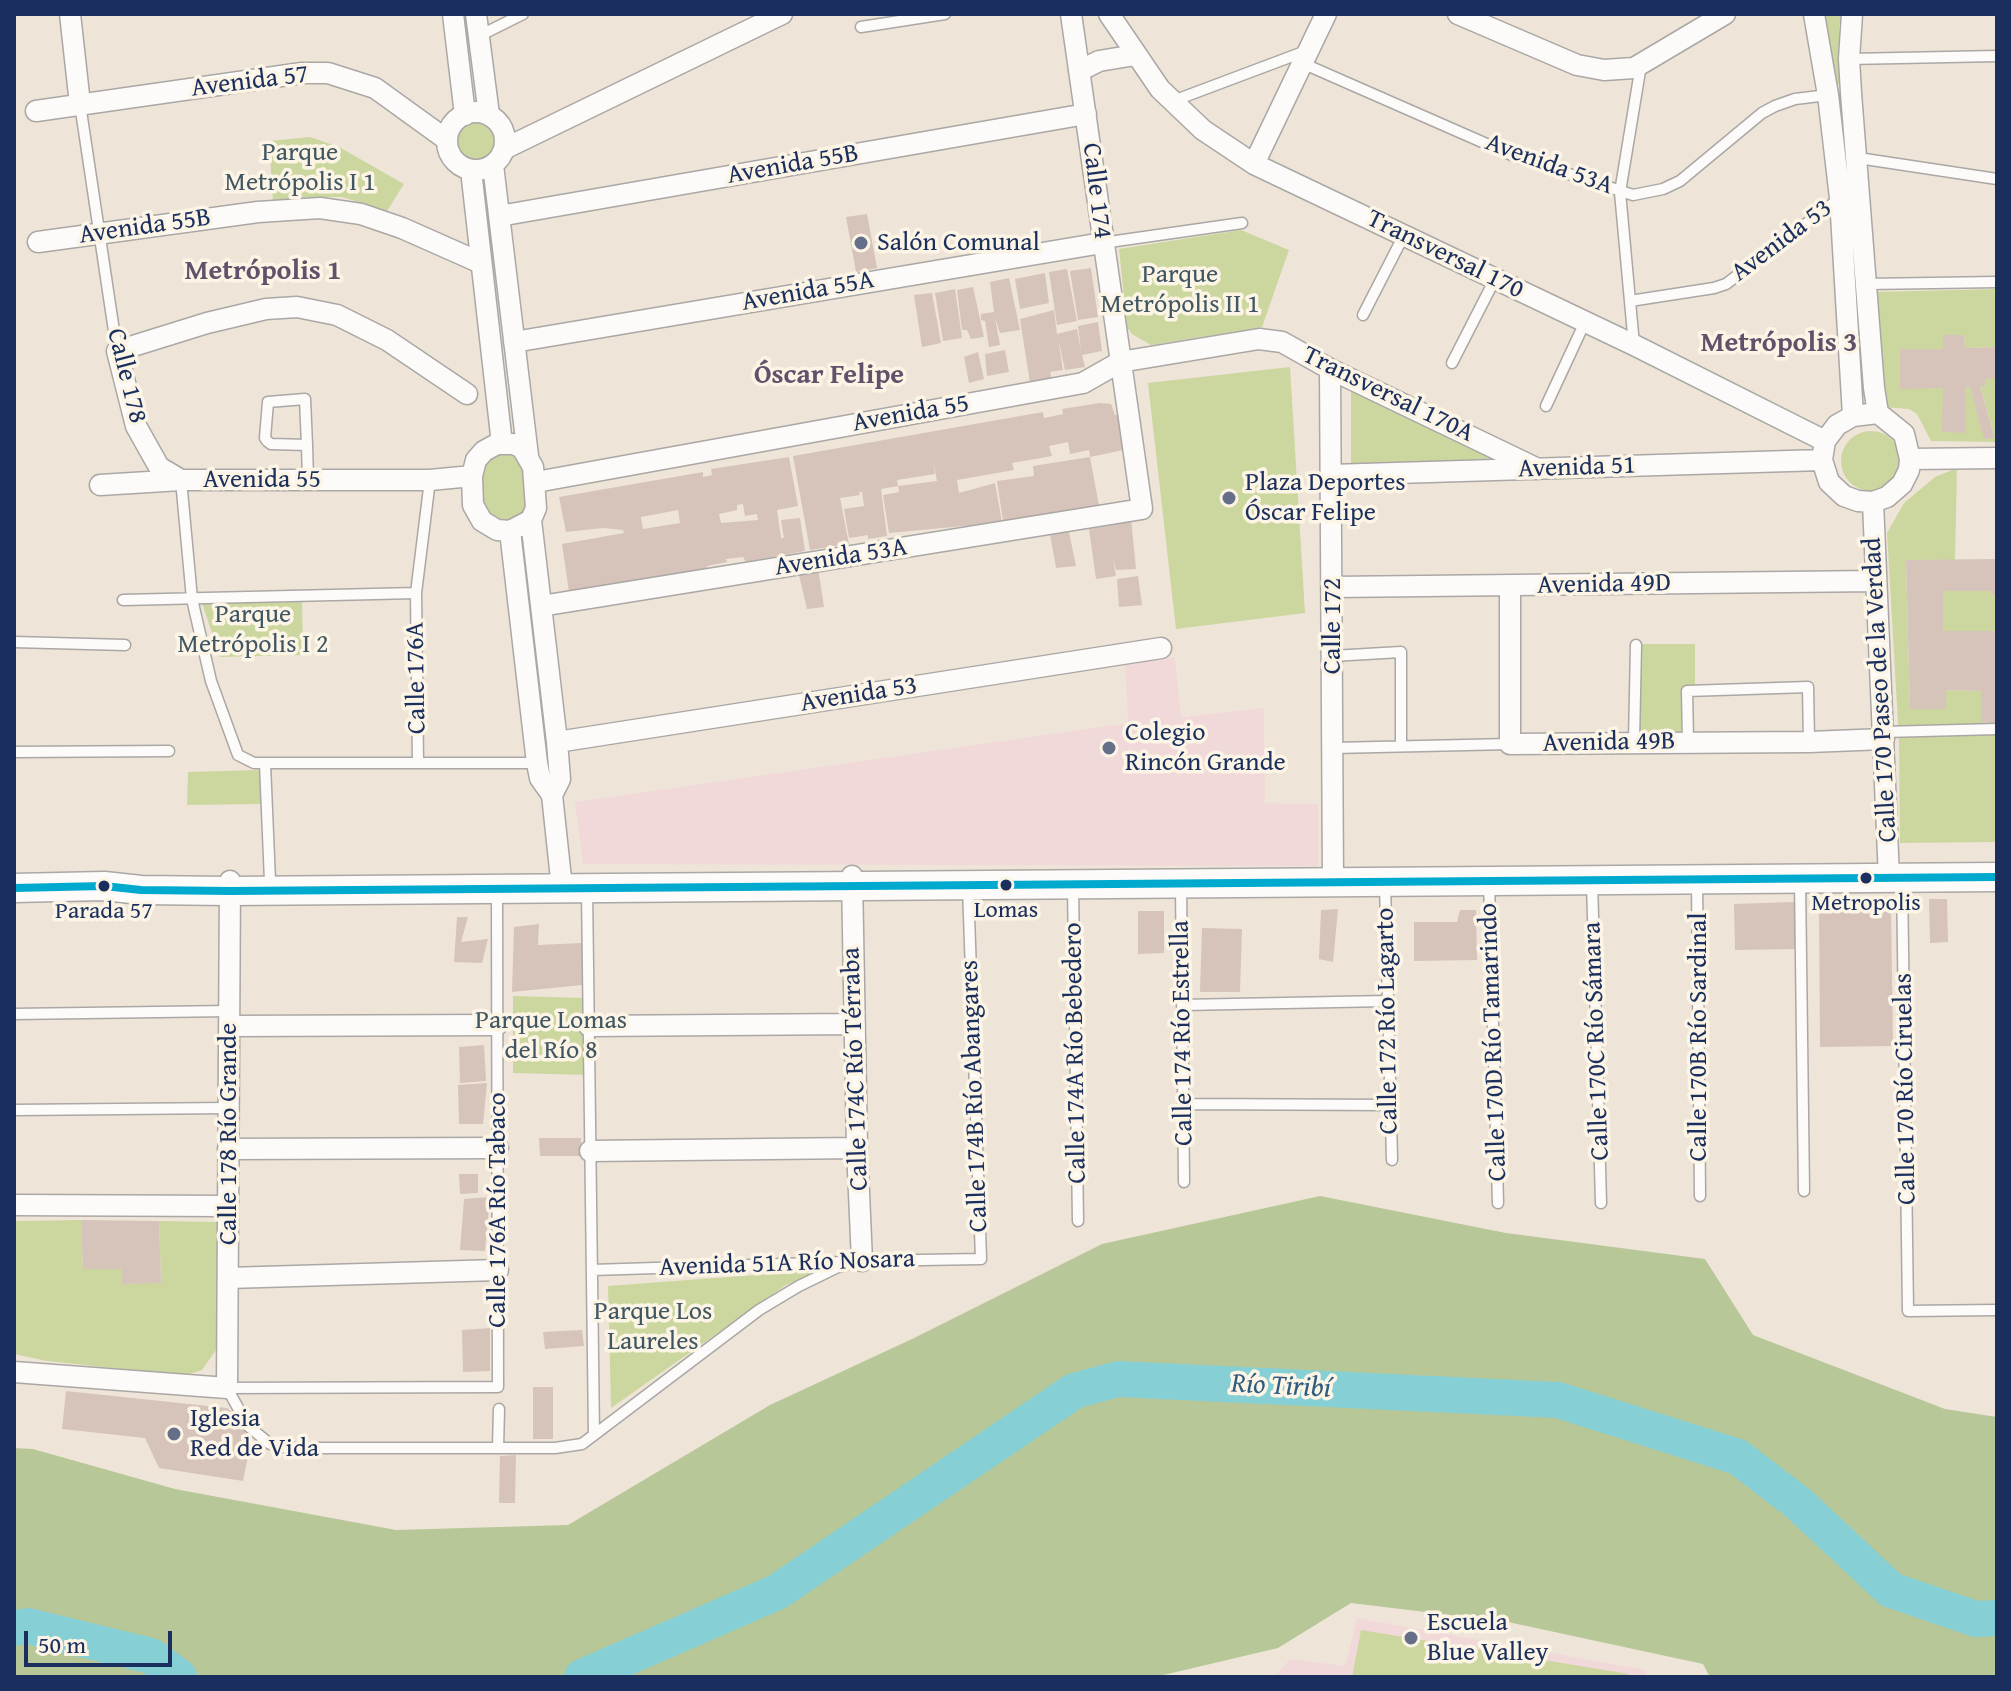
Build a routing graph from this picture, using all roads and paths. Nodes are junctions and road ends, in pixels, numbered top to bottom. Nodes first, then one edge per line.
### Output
1 (70, 14) edge
2 (453, 14) edge
3 (476, 14) edge
4 (523, 14) edge
5 (782, 14) edge
6 (945, 14) edge
7 (1071, 14) edge
8 (1109, 14) edge
9 (1326, 14) edge
10 (1458, 14) edge
11 (1725, 14) edge
12 (1814, 14) edge
13 (1852, 14) edge
14 (861, 27) dead end
15 (479, 36) junction
16 (1135, 55) junction
17 (1997, 56) edge
18 (1305, 57) junction
19 (1849, 59) junction
20 (1641, 64) junction
21 (1079, 71) junction
22 (1828, 95) junction
23 (1173, 101) junction
24 (80, 104) junction
25 (36, 111) dead end
26 (1086, 114) junction
27 (465, 115) junction
28 (489, 115) junction
29 (447, 140) junction
30 (498, 157) junction
31 (1858, 158) junction
32 (1254, 164) junction
33 (471, 170) junction
34 (1997, 179) edge
35 (1620, 192) junction
36 (1840, 198) junction
37 (499, 216) junction
38 (1242, 223) dead end
39 (100, 232) junction
40 (1404, 235) junction
41 (38, 242) dead end
42 (1102, 243) junction
43 (481, 263) junction
44 (1495, 279) junction
45 (1997, 282) edge
46 (1867, 284) junction
47 (1630, 301) junction
48 (1363, 315) dead end
49 (1585, 322) junction
50 (514, 342) junction
51 (1282, 342) joint
52 (1634, 345) junction
53 (117, 351) junction
54 (1120, 362) junction
55 (1452, 363) dead end
56 (1330, 369) junction
57 (467, 394) dead end
58 (1546, 406) dead end
59 (1878, 413) junction
60 (1853, 416) junction
61 (502, 444) junction
62 (307, 445) junction
63 (1824, 451) junction
64 (528, 456) junction
65 (1997, 458) edge
66 (1910, 459) junction
67 (1538, 469) junction
68 (1331, 475) junction
69 (472, 476) junction
70 (181, 480) junction
71 (308, 480) junction
72 (430, 480) junction
73 (536, 482) junction
74 (100, 485) dead end
75 (1873, 502) junction
76 (1142, 509) joint
77 (531, 520) junction
78 (510, 531) junction
79 (1876, 581) junction
80 (1510, 586) junction
81 (1333, 587) junction
82 (416, 593) junction
83 (192, 599) junction
84 (123, 600) dead end
85 (541, 606) junction
86 (14, 642) edge
87 (125, 645) dead end
88 (1636, 645) dead end
89 (1161, 648) dead end
90 (1332, 656) junction
91 (1997, 729) edge
92 (1884, 735) junction
93 (1634, 741) junction
94 (1688, 741) junction
95 (557, 742) junction
96 (1809, 742) junction
97 (1510, 744) junction
98 (1401, 746) junction
99 (1333, 748) junction
100 (169, 751) dead end
101 (14, 752) edge
102 (418, 763) junction
103 (537, 763) junction
104 (265, 764) junction
105 (552, 795) junction
106 (1997, 867) edge
107 (1896, 873) junction
108 (1333, 877) junction
109 (1997, 877) edge
110 (1697, 879) junction
111 (1800, 879) junction
112 (1592, 880) junction
113 (270, 881) junction
114 (852, 881) junction
115 (1489, 881) junction
116 (1385, 882) junction
117 (1181, 883) junction
118 (1073, 884) junction
119 (570, 885) junction
120 (968, 885) junction
121 (230, 886) junction
122 (14, 888) edge
123 (497, 889) junction
124 (1387, 1001) junction
125 (1182, 1005) junction
126 (14, 1014) edge
127 (230, 1019) junction
128 (854, 1024) junction
129 (497, 1025) junction
130 (589, 1026) junction
131 (1183, 1104) junction
132 (1390, 1105) junction
133 (228, 1108) junction
134 (14, 1110) edge
135 (498, 1148) junction
136 (857, 1148) junction
137 (228, 1149) junction
138 (590, 1151) junction
139 (1392, 1160) dead end
140 (1184, 1182) dead end
141 (1804, 1191) dead end
142 (1700, 1196) dead end
143 (1498, 1203) dead end
144 (1601, 1203) dead end
145 (14, 1205) edge
146 (227, 1206) junction
147 (1078, 1221) dead end
148 (981, 1259) joint
149 (862, 1261) junction
150 (498, 1270) junction
151 (592, 1270) junction
152 (228, 1278) junction
153 (1997, 1310) edge
154 (14, 1372) edge
155 (227, 1388) junction
156 (499, 1409) dead end
157 (594, 1435) junction
158 (498, 1448) junction

1 - 24 street, Calle 178
2 - 27 street
3 - 15 street
4 - 15 lane
5 - 30 street
6 - 14 lane
7 - 21 street, Calle 174
8 - 16 street, Transversal 170
9 - 18 street
10 - 20 street
11 - 20 street
12 - 22 street
13 - 19 street
15 - 28 street
16 - 21 street
16 - 23 street, Transversal 170
17 - 19 lane
18 - 23 lane
18 - 32 street
18 - 35 lane, Avenida 53A
19 - 31 street
20 - 35 lane
21 - 26 street, Calle 174
22 - 35 lane, Avenida 53A
22 - 36 street
23 - 32 street, Transversal 170
24 - 25 street, Avenida 57
24 - 29 street, Avenida 57
24 - 39 lane, Calle 178
26 - 37 street, Avenida 55B
26 - 42 street, Calle 174
27 - 28 street
27 - 29 street
28 - 30 street
29 - 33 street
30 - 33 street
30 - 37 street
31 - 34 lane
31 - 46 street
32 - 40 street, Transversal 170
33 - 43 street
35 - 47 lane
36 - 47 lane, Avenida 53
36 - 60 street
37 - 50 street
38 - 42 lane
39 - 41 street, Avenida 55B
39 - 43 street, Avenida 55B
39 - 53 lane, Calle 178
40 - 44 street, Transversal 170
40 - 48 lane
42 - 50 street, Avenida 55A
42 - 54 street, Calle 174
43 - 61 street
44 - 49 street, Transversal 170
44 - 55 lane
45 - 46 lane
46 - 59 street
47 - 52 lane
49 - 52 street, Transversal 170
49 - 58 lane
50 - 64 street
51 - 54 street, Avenida 55
51 - 56 street, Transversal 170A
52 - 63 street, Transversal 170
53 - 57 street
53 - 70 street, Calle 178
54 - 73 street, Avenida 55
54 - 76 street, Calle 174
56 - 67 street, Transversal 170A
56 - 68 street, Calle 172
59 - 60 street
59 - 66 street
60 - 63 street
61 - 64 street
61 - 69 street
62 - 62 lane
62 - 71 lane
63 - 67 street, Avenida 51
63 - 75 street
64 - 73 street
65 - 66 street
66 - 75 street
67 - 68 street, Avenida 51
68 - 81 street, Calle 172
69 - 72 street, Avenida 55
69 - 78 street
70 - 71 street, Avenida 55
70 - 74 street, Avenida 55
70 - 83 lane
71 - 72 street, Avenida 55
72 - 82 lane, Calle 176A
73 - 77 street
75 - 79 street, Calle 170 Paseo de la Verdad
76 - 85 street, Avenida 53A
77 - 78 street
77 - 85 street
78 - 103 street
79 - 80 street, Avenida 49D
79 - 92 street, Calle 170 Paseo de la Verdad
80 - 81 street, Avenida 49D
80 - 97 street
81 - 90 street, Calle 172
82 - 83 lane
82 - 102 lane, Calle 176A
83 - 84 lane
83 - 104 lane
85 - 95 street
86 - 87 lane
88 - 93 lane
89 - 95 street, Avenida 53
90 - 98 lane
90 - 99 street, Calle 172
91 - 92 lane
92 - 96 street, Avenida 49B
92 - 107 street, Calle 170 Paseo de la Verdad
93 - 94 street, Avenida 49B
93 - 97 street, Avenida 49B
94 - 96 street, Avenida 49B
94 - 96 lane
95 - 105 street
97 - 98 lane, Avenida 49B
98 - 99 lane, Avenida 49B
99 - 108 street, Calle 172
100 - 101 lane
102 - 103 lane
102 - 104 lane
103 - 105 street
104 - 113 lane
105 - 119 street
106 - 107 main road
107 - 108 main road
107 - 109 main road
107 - 111 main road
107 - 153 lane, Calle 170 Río Ciruelas
108 - 114 main road
108 - 116 main road
108 - 117 main road
110 - 111 main road
110 - 112 main road
110 - 142 lane, Calle 170B Río Sardinal
111 - 141 lane
112 - 115 main road
112 - 144 lane, Calle 170C Río Sámara
113 - 119 main road
113 - 121 main road
114 - 119 main road
114 - 120 main road
114 - 128 street, Calle 174C Río Térraba
115 - 116 main road
115 - 143 lane, Calle 170D Río Tamarindo
116 - 124 lane, Calle 172 Río Lagarto
117 - 118 main road
117 - 125 lane, Calle 174 Río Estrella
118 - 120 main road
118 - 147 lane, Calle 174A Río Bebedero
119 - 123 main road
119 - 130 lane
120 - 148 lane, Calle 174B Río Abangares
121 - 122 main road
121 - 123 main road
121 - 127 street, Calle 178 Río Grande
123 - 129 lane, Calle 176A Río Tabaco
124 - 125 lane
124 - 132 lane, Calle 172 Río Lagarto
125 - 131 lane, Calle 174 Río Estrella
126 - 127 lane
127 - 129 street
127 - 133 street, Calle 178 Río Grande
128 - 130 street
128 - 136 street, Calle 174C Río Térraba
129 - 135 lane, Calle 176A Río Tabaco
130 - 138 lane
131 - 132 lane
131 - 140 lane, Calle 174 Río Estrella
132 - 139 lane, Calle 172 Río Lagarto
133 - 134 lane
133 - 137 street, Calle 178 Río Grande
135 - 137 street
135 - 150 lane, Calle 176A Río Tabaco
136 - 138 street
136 - 149 street, Calle 174C Río Térraba
137 - 146 street, Calle 178 Río Grande
138 - 151 lane
145 - 146 street
146 - 152 street, Calle 178 Río Grande
148 - 149 lane, Avenida 51A Río Nosara
149 - 151 lane, Avenida 51A Río Nosara
149 - 157 lane
150 - 152 street
150 - 155 lane, Calle 176A Río Tabaco
151 - 157 lane
152 - 155 street, Calle 178 Río Grande
154 - 155 street
155 - 158 lane
156 - 158 lane
157 - 158 lane

